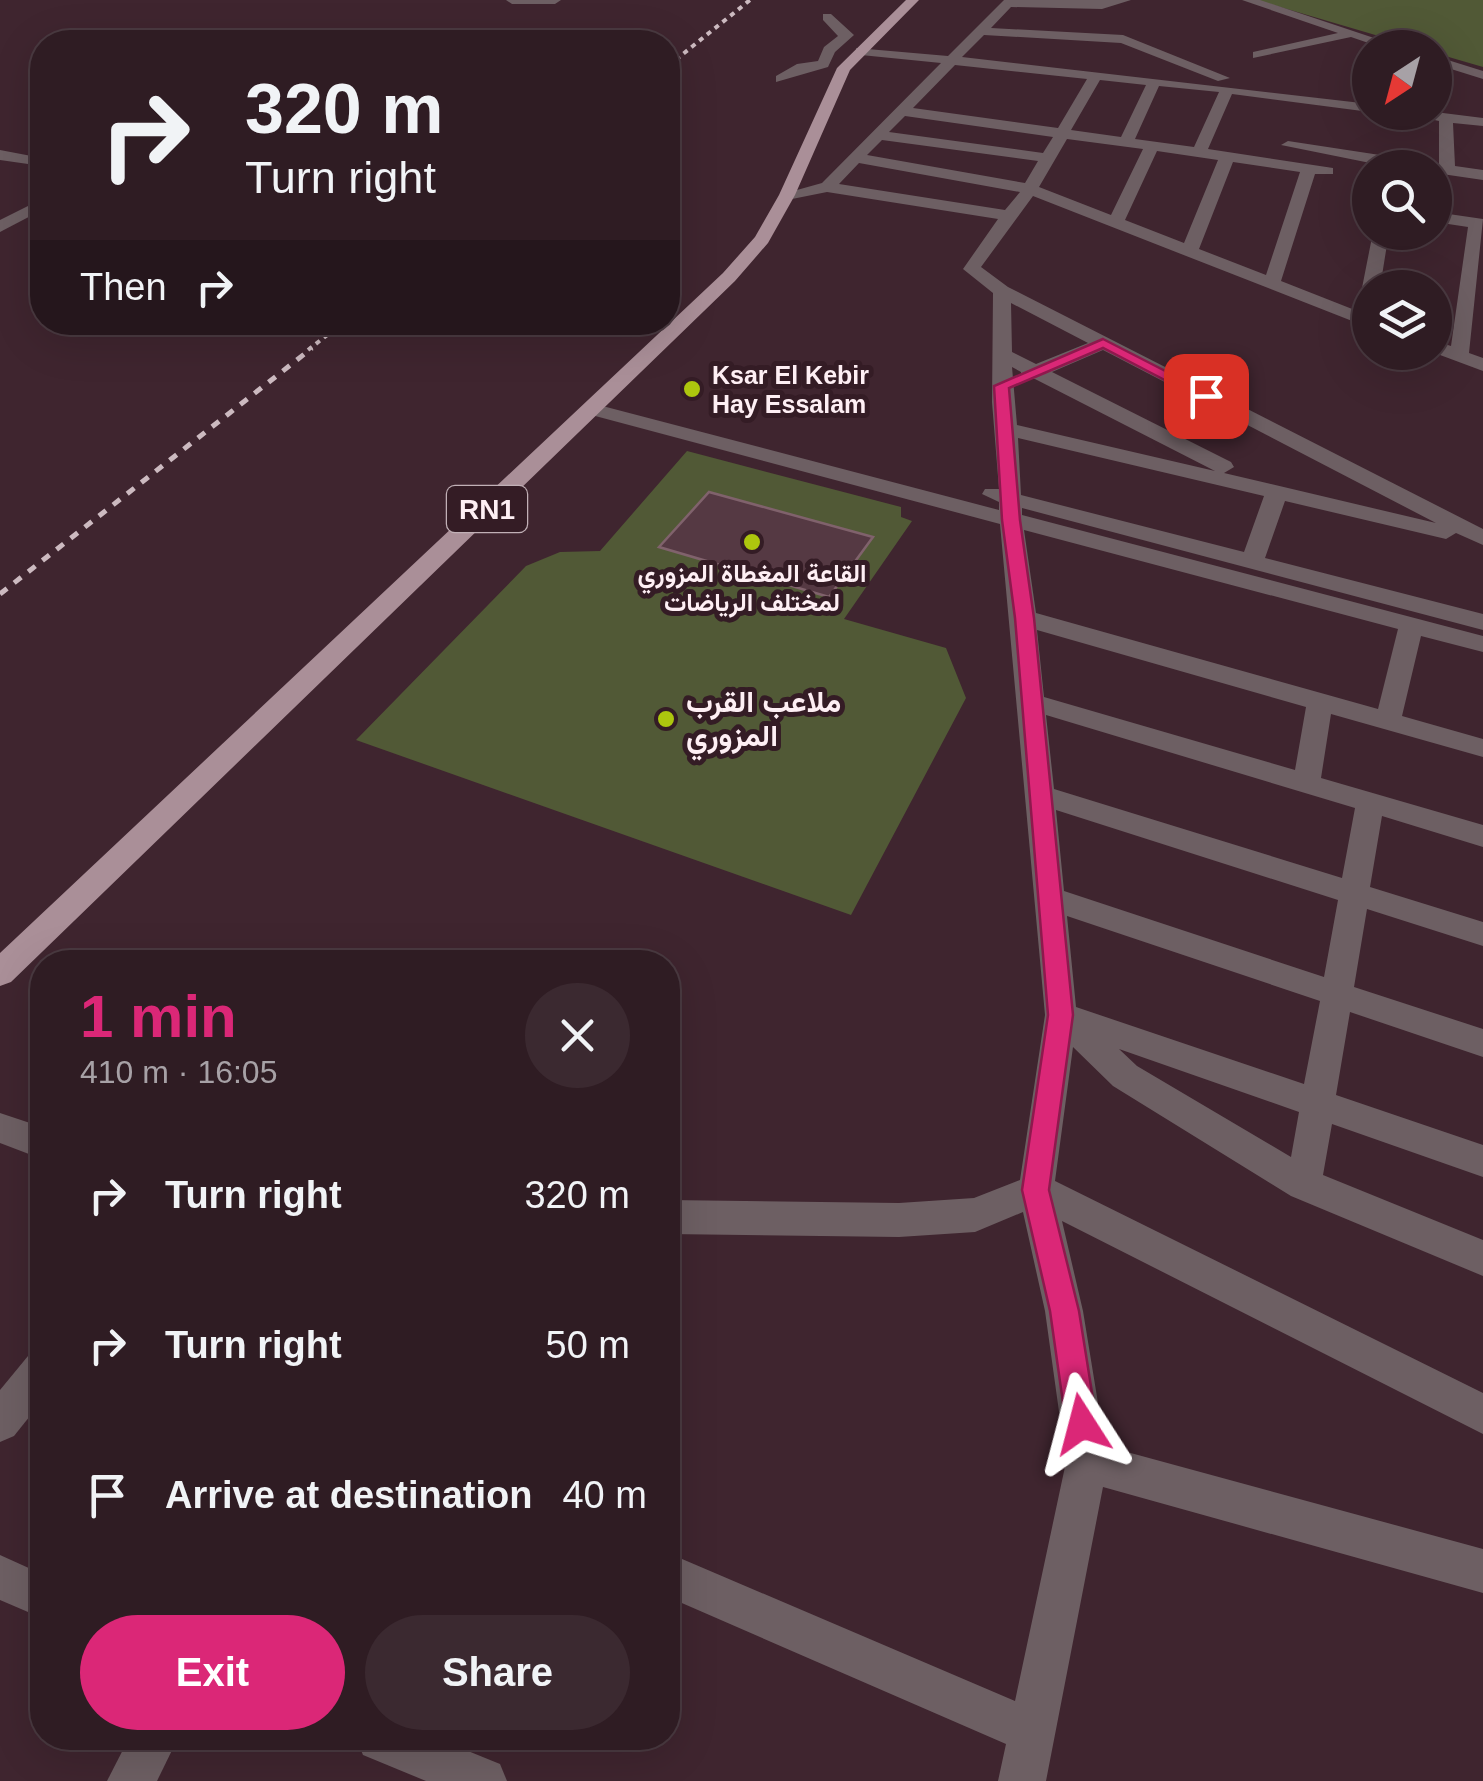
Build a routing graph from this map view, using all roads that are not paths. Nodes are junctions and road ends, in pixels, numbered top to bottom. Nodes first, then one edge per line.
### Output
1 (512, 0) edge
2 (555, 0) edge
3 (913, 0) edge
4 (1126, 0) edge
5 (1248, 0) edge
6 (1009, 1) edge
7 (827, 17) dead end
8 (980, 32) junction
9 (1352, 33) joint
10 (854, 43) junction
11 (1258, 55) dead end
12 (950, 63) junction
13 (1452, 65) edge
14 (833, 66) junction
15 (1096, 75) junction
16 (1483, 75) edge
17 (780, 78) dead end
18 (1155, 81) junction
19 (1228, 88) junction
20 (1257, 93) junction
21 (904, 111) junction
22 (1452, 119) edge
23 (1295, 122) junction
24 (1483, 122) edge
25 (1352, 127) edge
26 (1352, 127) edge
27 (1370, 130) edge
28 (880, 134) junction
29 (1062, 134) junction
30 (1126, 142) junction
31 (1152, 146) junction
32 (1400, 150) edge
33 (1200, 152) junction
34 (0, 155) edge
35 (1227, 157) junction
36 (858, 158) junction
37 (1048, 158) junction
38 (30, 160) edge
39 (0, 164) edge
40 (1282, 164) junction
41 (1309, 168) junction
42 (30, 169) edge
43 (1328, 171) dead end
44 (1452, 171) edge
45 (1483, 175) edge
46 (827, 187) junction
47 (1030, 189) junction
48 (787, 195) junction
49 (30, 211) edge
50 (1009, 216) junction
51 (1452, 219) edge
52 (1116, 222) junction
53 (1480, 223) edge
54 (0, 227) edge
55 (1190, 251) junction
56 (1272, 283) junction
57 (1002, 291) junction
58 (1352, 315) edge
59 (680, 324) edge
60 (669, 335) edge
61 (1103, 343) junction
62 (1452, 353) edge
63 (1459, 356) junction
64 (1483, 365) edge
65 (1001, 370) junction
66 (1039, 370) junction
67 (600, 401) junction
68 (1007, 428) junction
69 (1272, 490) junction
70 (1010, 509) junction
71 (1483, 540) edge
72 (1252, 561) junction
73 (1024, 618) junction
74 (1483, 622) edge
75 (1411, 625) junction
76 (1483, 644) edge
77 (1032, 702) junction
78 (1320, 702) junction
79 (1388, 721) junction
80 (1483, 748) edge
81 (1306, 784) junction
82 (1040, 794) junction
83 (1370, 803) junction
84 (1483, 836) edge
85 (1354, 895) junction
86 (1050, 898) junction
87 (1483, 934) edge
88 (0, 973) edge
89 (1336, 994) junction
90 (1061, 1015) junction
91 (1483, 1043) edge
92 (1318, 1105) junction
93 (0, 1128) edge
94 (30, 1139) edge
95 (1483, 1162) edge
96 (1304, 1184) junction
97 (1036, 1190) junction
98 (680, 1216) edge
99 (1483, 1258) edge
100 (30, 1385) edge
101 (1483, 1414) edge
102 (0, 1422) edge
103 (1087, 1462) junction
104 (1483, 1572) edge
105 (0, 1578) edge
106 (680, 1580) edge
107 (30, 1591) edge
108 (1032, 1732) junction
109 (149, 1750) edge
110 (409, 1750) edge
111 (131, 1781) edge
112 (483, 1781) edge
113 (1022, 1781) edge

1 - 2 street
3 - 10 main road, RN1
4 - 6 street
5 - 9 street
6 - 8 street
7 - 10 street
8 - 12 street
8 - 20 street
9 - 11 street
10 - 12 street
10 - 14 main road, RN1
12 - 15 street
12 - 21 street
13 - 16 street
14 - 17 street
14 - 48 main road, RN1
15 - 18 street
15 - 29 street
18 - 19 street
18 - 30 street
19 - 20 street
19 - 33 street
20 - 23 street
21 - 28 street
21 - 29 street
22 - 24 street
23 - 25 street
23 - 26 street
23 - 40 street
27 - 32 street
28 - 36 street
28 - 37 street
29 - 30 street
29 - 37 street
30 - 31 street
31 - 33 street
31 - 52 street
33 - 35 street
34 - 38 street
35 - 40 street
35 - 55 street
36 - 46 street
36 - 47 street
37 - 47 street
39 - 42 street
40 - 41 street
41 - 43 street
41 - 56 street
44 - 45 street
46 - 48 street
46 - 50 street
47 - 50 street
47 - 52 street
48 - 59 main road, RN1
49 - 54 street
50 - 57 street
51 - 53 street
52 - 55 street
53 - 63 street
55 - 56 street
56 - 58 street
57 - 61 street
57 - 65 street
60 - 67 main road, RN1
61 - 66 street
61 - 71 street
62 - 63 street
63 - 64 street
65 - 66 street
65 - 66 street
65 - 68 street
66 - 69 street
67 - 70 street
67 - 88 main road, RN1
68 - 69 street
68 - 70 street
69 - 71 street
69 - 72 street
70 - 72 street
70 - 73 street
70 - 75 street
72 - 74 street
73 - 77 street
73 - 78 street
75 - 76 street
75 - 79 street
77 - 81 street
77 - 82 street
78 - 79 street
78 - 81 street
79 - 80 street
81 - 83 street
82 - 85 street
82 - 86 street
83 - 84 street
83 - 85 street
85 - 87 street
85 - 89 street
86 - 89 street
86 - 90 street
89 - 91 street
89 - 92 street
90 - 92 street
90 - 96 street
90 - 97 street
92 - 95 street
92 - 96 street
93 - 94 street
96 - 99 street
97 - 98 street
97 - 101 street
97 - 103 street
100 - 102 street
103 - 104 street
103 - 108 street
105 - 107 street
106 - 108 street
108 - 113 street
109 - 111 street
110 - 112 street

